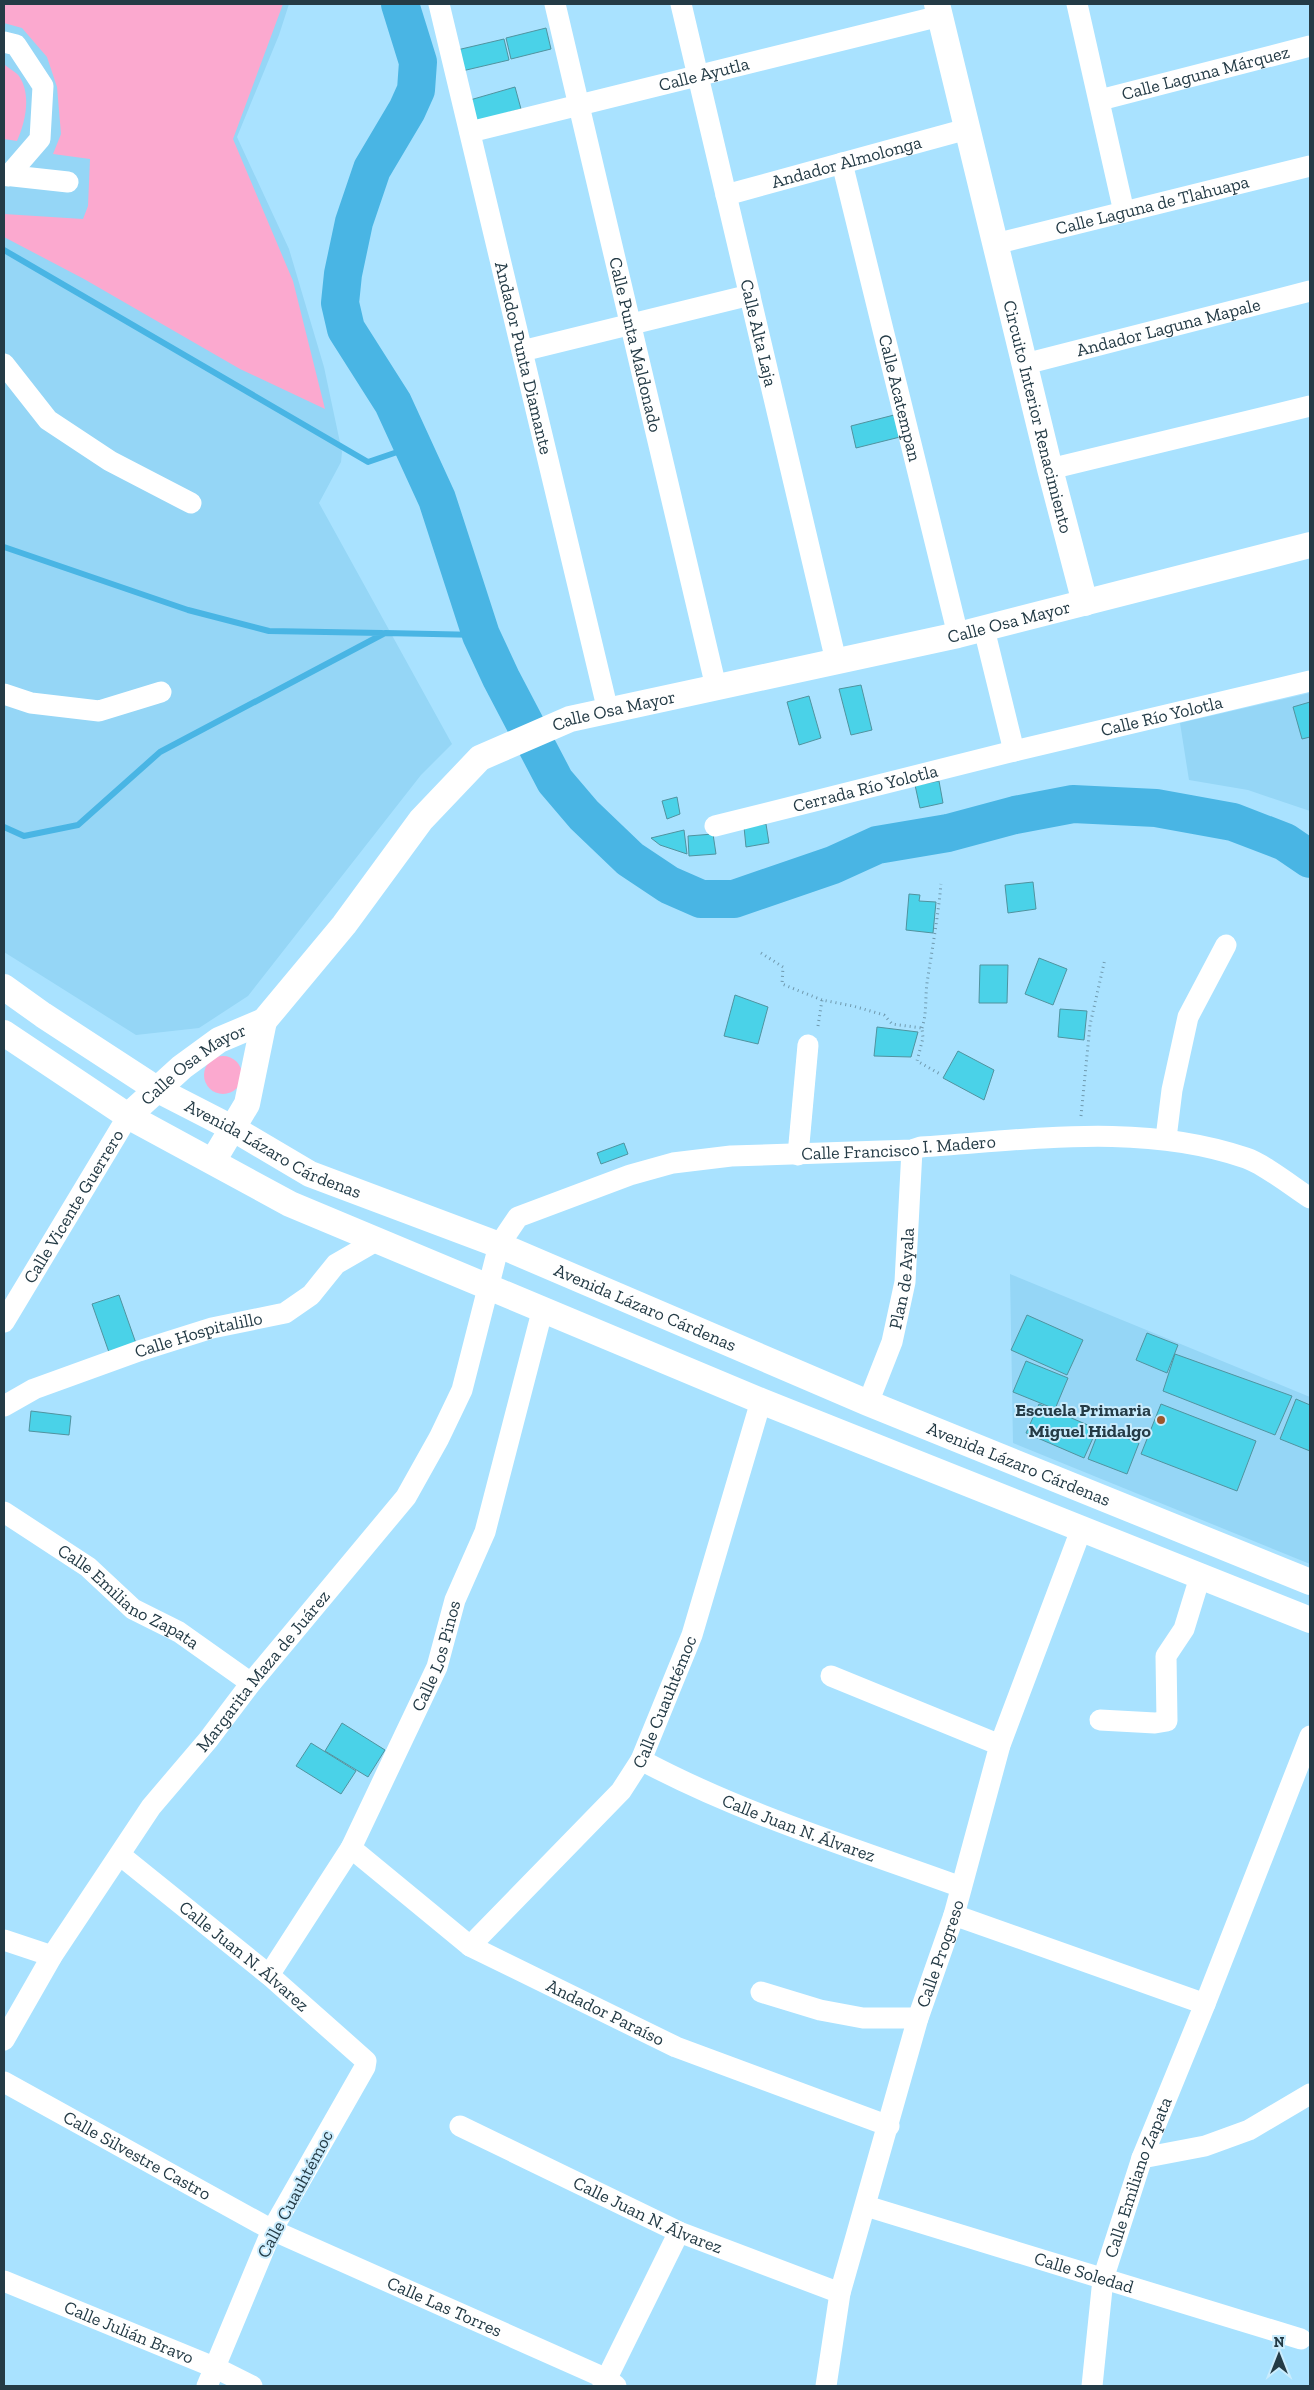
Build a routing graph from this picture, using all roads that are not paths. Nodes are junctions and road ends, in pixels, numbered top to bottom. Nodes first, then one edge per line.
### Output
1 (439, 4) edge
2 (555, 4) edge
3 (681, 4) edge
4 (1077, 4) edge
5 (938, 10) edge
6 (4, 42) edge
7 (1310, 46) edge
8 (697, 77) junction
9 (1100, 100) junction
10 (580, 106) junction
11 (967, 129) junction
12 (470, 132) junction
13 (842, 163) junction
14 (1310, 167) edge
15 (6, 176) edge
16 (68, 182) dead end
17 (726, 195) junction
18 (1124, 212) junction
19 (995, 244) junction
20 (1310, 292) edge
21 (750, 295) junction
22 (632, 324) junction
23 (522, 351) junction
24 (4, 364) edge
25 (1025, 364) junction
26 (1310, 406) edge
27 (1050, 470) junction
28 (191, 503) dead end
29 (1310, 545) edge
30 (1085, 603) junction
31 (984, 629) junction
32 (958, 635) junction
33 (836, 661) junction
34 (1310, 681) edge
35 (716, 687) junction
36 (161, 692) dead end
37 (4, 694) edge
38 (608, 712) junction
39 (1014, 751) junction
40 (715, 826) dead end
41 (1226, 946) dead end
42 (4, 987) edge
43 (264, 1021) junction
44 (4, 1033) edge
45 (808, 1045) road end
46 (158, 1090) junction
47 (128, 1116) junction
48 (234, 1130) junction
49 (1166, 1138) junction
50 (912, 1150) junction
51 (798, 1155) junction
52 (213, 1161) junction
53 (1310, 1198) edge
54 (376, 1241) junction
55 (500, 1245) junction
56 (490, 1287) junction
57 (543, 1308) junction
58 (4, 1322) edge
59 (761, 1401) junction
60 (868, 1403) junction
61 (4, 1406) edge
62 (4, 1512) edge
63 (1081, 1530) junction
64 (1200, 1577) junction
65 (1310, 1582) edge
66 (1310, 1620) edge
67 (831, 1676) dead end
68 (251, 1683) junction
69 (1100, 1720) dead end
70 (1310, 1736) edge
71 (1000, 1746) junction
72 (641, 1760) junction
73 (351, 1848) junction
74 (120, 1855) junction
75 (961, 1887) junction
76 (954, 1914) junction
77 (4, 1940) edge
78 (470, 1946) junction
79 (52, 1956) junction
80 (268, 1975) junction
81 (761, 1992) dead end
82 (1205, 2004) junction
83 (918, 2018) junction
84 (4, 2040) edge
85 (366, 2061) joint
86 (4, 2082) edge
87 (1310, 2094) edge
88 (460, 2126) dead end
89 (889, 2126) junction
90 (1142, 2158) junction
91 (866, 2206) junction
92 (272, 2230) junction
93 (679, 2232) junction
94 (1103, 2279) junction
95 (4, 2281) edge
96 (840, 2293) junction
97 (1301, 2339) dead end
98 (212, 2377) edge
99 (609, 2384) edge
100 (252, 2386) edge
101 (826, 2386) edge
102 (1092, 2386) edge

1 - 12 street, Andador Punta Diamante
2 - 10 street, Calle Punta Maldonado
3 - 8 street, Calle Alta Laja
4 - 9 street
5 - 8 street, Calle Ayutla
5 - 11 main road, Circuito Interior Renacimiento
6 - 15 street
7 - 9 street, Calle Laguna Márquez
8 - 10 street, Calle Ayutla
8 - 17 street, Calle Alta Laja
9 - 18 street
10 - 12 street, Calle Ayutla
10 - 22 street, Calle Punta Maldonado
11 - 13 street, Andador Almolonga
11 - 19 main road, Circuito Interior Renacimiento
12 - 23 street, Andador Punta Diamante
13 - 17 street, Andador Almolonga
13 - 32 street, Calle Acatempan
14 - 18 street, Calle Laguna de Tlahuapa
15 - 16 street
17 - 21 street, Calle Alta Laja
18 - 19 street, Calle Laguna de Tlahuapa
19 - 25 main road, Circuito Interior Renacimiento
20 - 25 street, Andador Laguna Mapale
21 - 22 street
21 - 33 street, Calle Alta Laja
22 - 23 street
22 - 35 street, Calle Punta Maldonado
23 - 38 street, Andador Punta Diamante
24 - 28 street
25 - 27 main road, Circuito Interior Renacimiento
26 - 27 street
27 - 30 main road, Circuito Interior Renacimiento
29 - 30 main road
30 - 31 main road, Calle Osa Mayor
31 - 32 main road, Calle Osa Mayor
31 - 39 street
32 - 33 main road, Calle Osa Mayor
33 - 35 main road, Calle Osa Mayor
34 - 39 street, Calle Río Yolotla
35 - 38 main road, Calle Osa Mayor
36 - 37 street
38 - 43 main road, Calle Osa Mayor
39 - 40 street, Cerrada Río Yolotla
41 - 49 street
42 - 46 main road, Avenida Lázaro Cárdenas
43 - 46 main road, Calle Osa Mayor
43 - 48 main road, Calle Osa Mayor
44 - 47 main road
45 - 51 street
46 - 47 main road, Calle Osa Mayor
46 - 48 main road, Avenida Lázaro Cárdenas
47 - 52 main road
47 - 58 street, Calle Vicente Guerrero
48 - 52 main road, Calle Osa Mayor
48 - 55 main road, Avenida Lázaro Cárdenas
49 - 50 street, Calle Francisco I. Madero
49 - 53 street, Calle Francisco I. Madero
50 - 51 street, Calle Francisco I. Madero
50 - 60 street, Plan de Ayala
51 - 55 street, Calle Francisco I. Madero
52 - 54 main road
54 - 56 main road
54 - 61 street, Calle Hospitalillo
55 - 56 street, Calle Francisco I. Madero
55 - 60 main road, Avenida Lázaro Cárdenas
56 - 57 main road
56 - 68 street, Margarita Maza de Juárez
57 - 59 main road
57 - 73 street, Calle Los Pinos
59 - 63 main road
59 - 72 street, Calle Cuauhtémoc
60 - 65 main road, Avenida Lázaro Cárdenas
62 - 68 street, Calle Emiliano Zapata
63 - 64 main road
63 - 71 street, Calle Progreso
64 - 66 main road
64 - 69 street
67 - 71 street
68 - 74 street, Margarita Maza de Juárez
70 - 82 street, Calle Emiliano Zapata
71 - 75 street, Calle Progreso
72 - 75 street, Calle Juan N. Álvarez
72 - 78 street, Calle Cuauhtémoc
73 - 78 street, Andador Paraíso
73 - 80 street, Calle Los Pinos
74 - 79 street, Margarita Maza de Juárez
74 - 80 street, Calle Juan N. Álvarez
75 - 76 street, Calle Progreso
76 - 82 street
76 - 83 street, Calle Progreso
77 - 79 street
78 - 89 street, Andador Paraíso
79 - 84 street, Margarita Maza de Juárez
80 - 85 street, Calle Juan N. Álvarez
81 - 83 street
82 - 90 street, Calle Emiliano Zapata
83 - 89 street, Calle Progreso
85 - 92 street, Calle Cuauhtémoc
86 - 92 street, Calle Silvestre Castro
87 - 90 street
88 - 93 street, Calle Juan N. Álvarez
89 - 91 street, Calle Progreso
90 - 94 street, Calle Emiliano Zapata
91 - 94 street, Calle Soledad
91 - 96 street, Calle Progreso
92 - 98 street, Calle Cuauhtémoc
92 - 99 street, Calle Las Torres
93 - 96 street, Calle Juan N. Álvarez
93 - 99 street
94 - 97 street, Calle Soledad
94 - 102 street, Calle Emiliano Zapata
95 - 98 street, Calle Julián Bravo
96 - 101 street, Calle Progreso
98 - 100 street, Calle Julián Bravo

